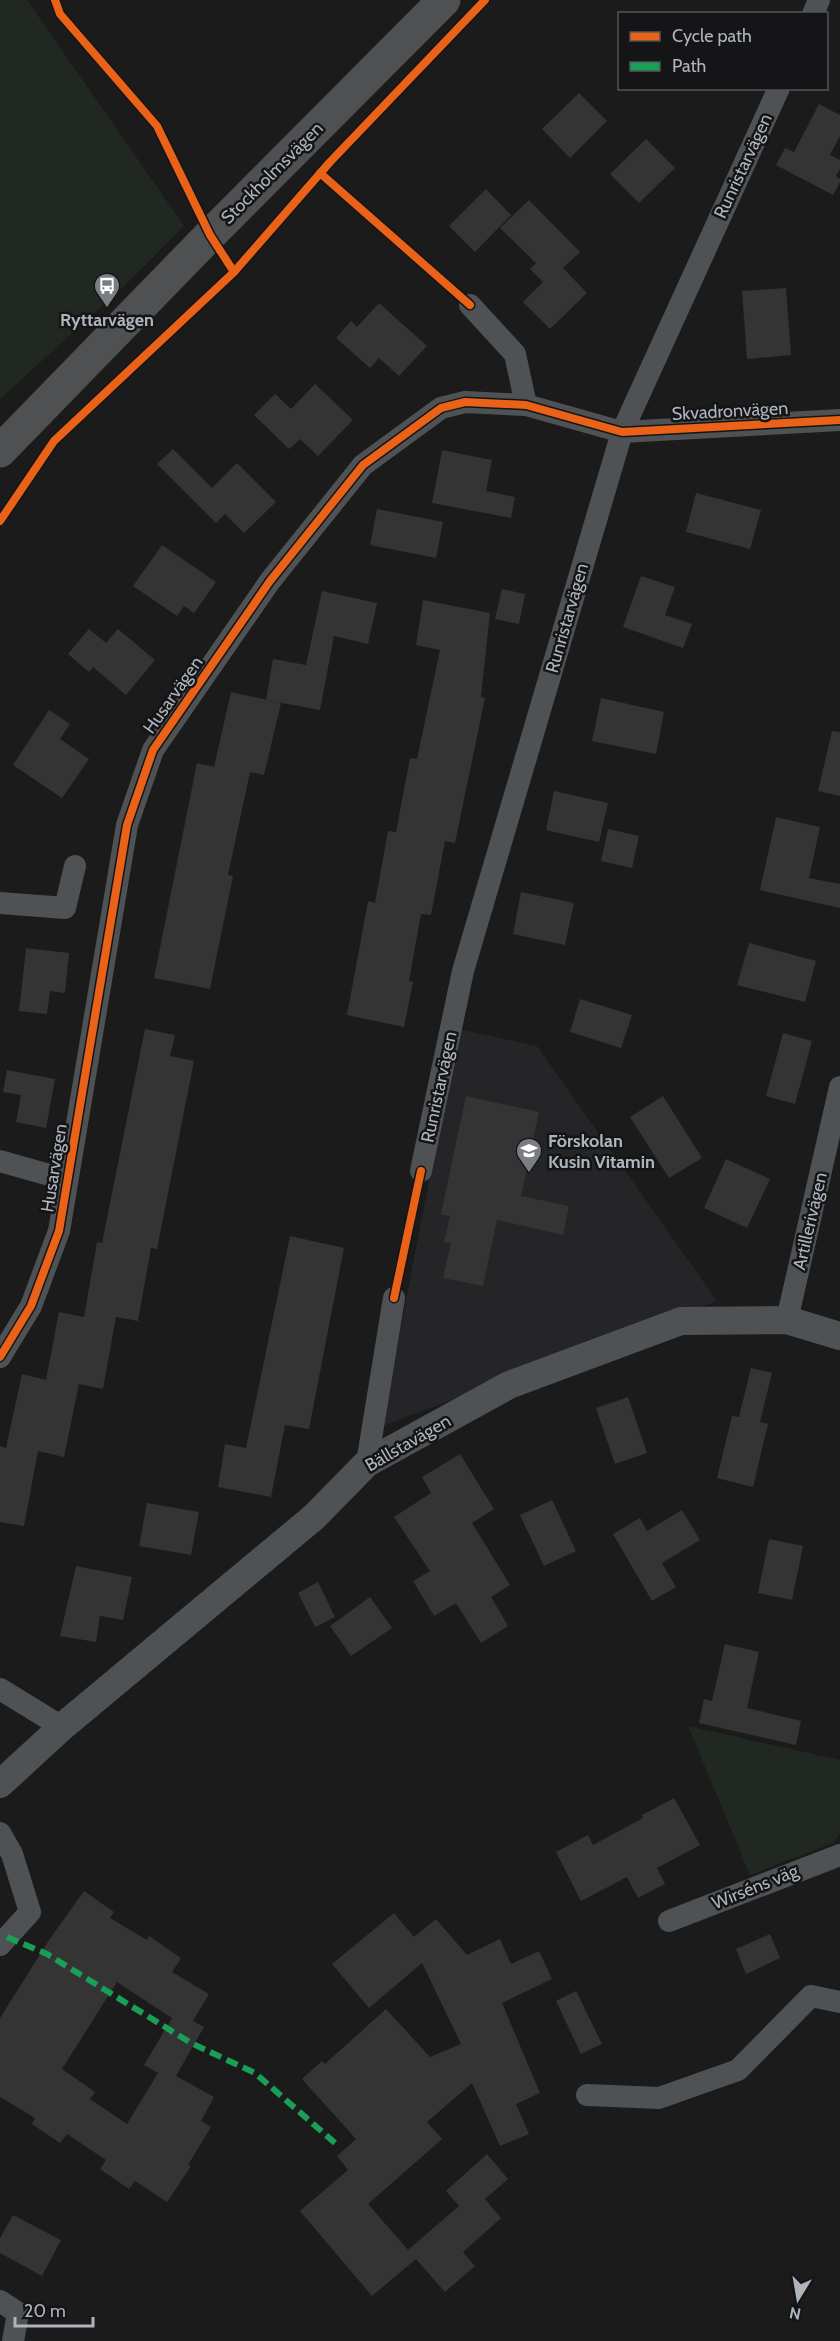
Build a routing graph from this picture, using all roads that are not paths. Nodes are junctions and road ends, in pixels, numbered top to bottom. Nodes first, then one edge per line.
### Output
1 (444, 0) edge
2 (778, 90) edge
3 (470, 305) dead end
4 (526, 405) junction
5 (840, 420) edge
6 (622, 432) junction
7 (0, 451) edge
8 (75, 866) dead end
9 (0, 903) edge
10 (840, 1087) edge
11 (0, 1161) edge
12 (421, 1171) dead end
13 (68, 1180) junction
14 (394, 1298) dead end
15 (787, 1320) junction
16 (840, 1336) edge
17 (0, 1357) edge
18 (368, 1463) junction
19 (0, 1689) edge
20 (62, 1727) junction
21 (0, 1784) edge
22 (0, 1833) edge
23 (840, 1854) edge
24 (669, 1921) dead end
25 (0, 1945) edge
26 (840, 2002) edge
27 (587, 2095) dead end
28 (0, 2301) edge
29 (13, 2341) edge

1 - 7 main road, Stockholmsvägen
2 - 6 street, Runristarvägen
3 - 4 street
4 - 6 street, Husarvägen
4 - 13 street, Husarvägen
5 - 6 street, Skvadronvägen
6 - 12 street, Runristarvägen
8 - 9 street
10 - 15 street, Artillerivägen
11 - 13 street
13 - 17 street, Husarvägen
14 - 18 street
15 - 16 street, Bällstavägen
15 - 18 street, Bällstavägen
18 - 20 street, Bällstavägen
19 - 20 street
20 - 21 street, Bällstavägen
22 - 25 street
23 - 24 street, Wirséns väg
26 - 27 street
28 - 29 street

